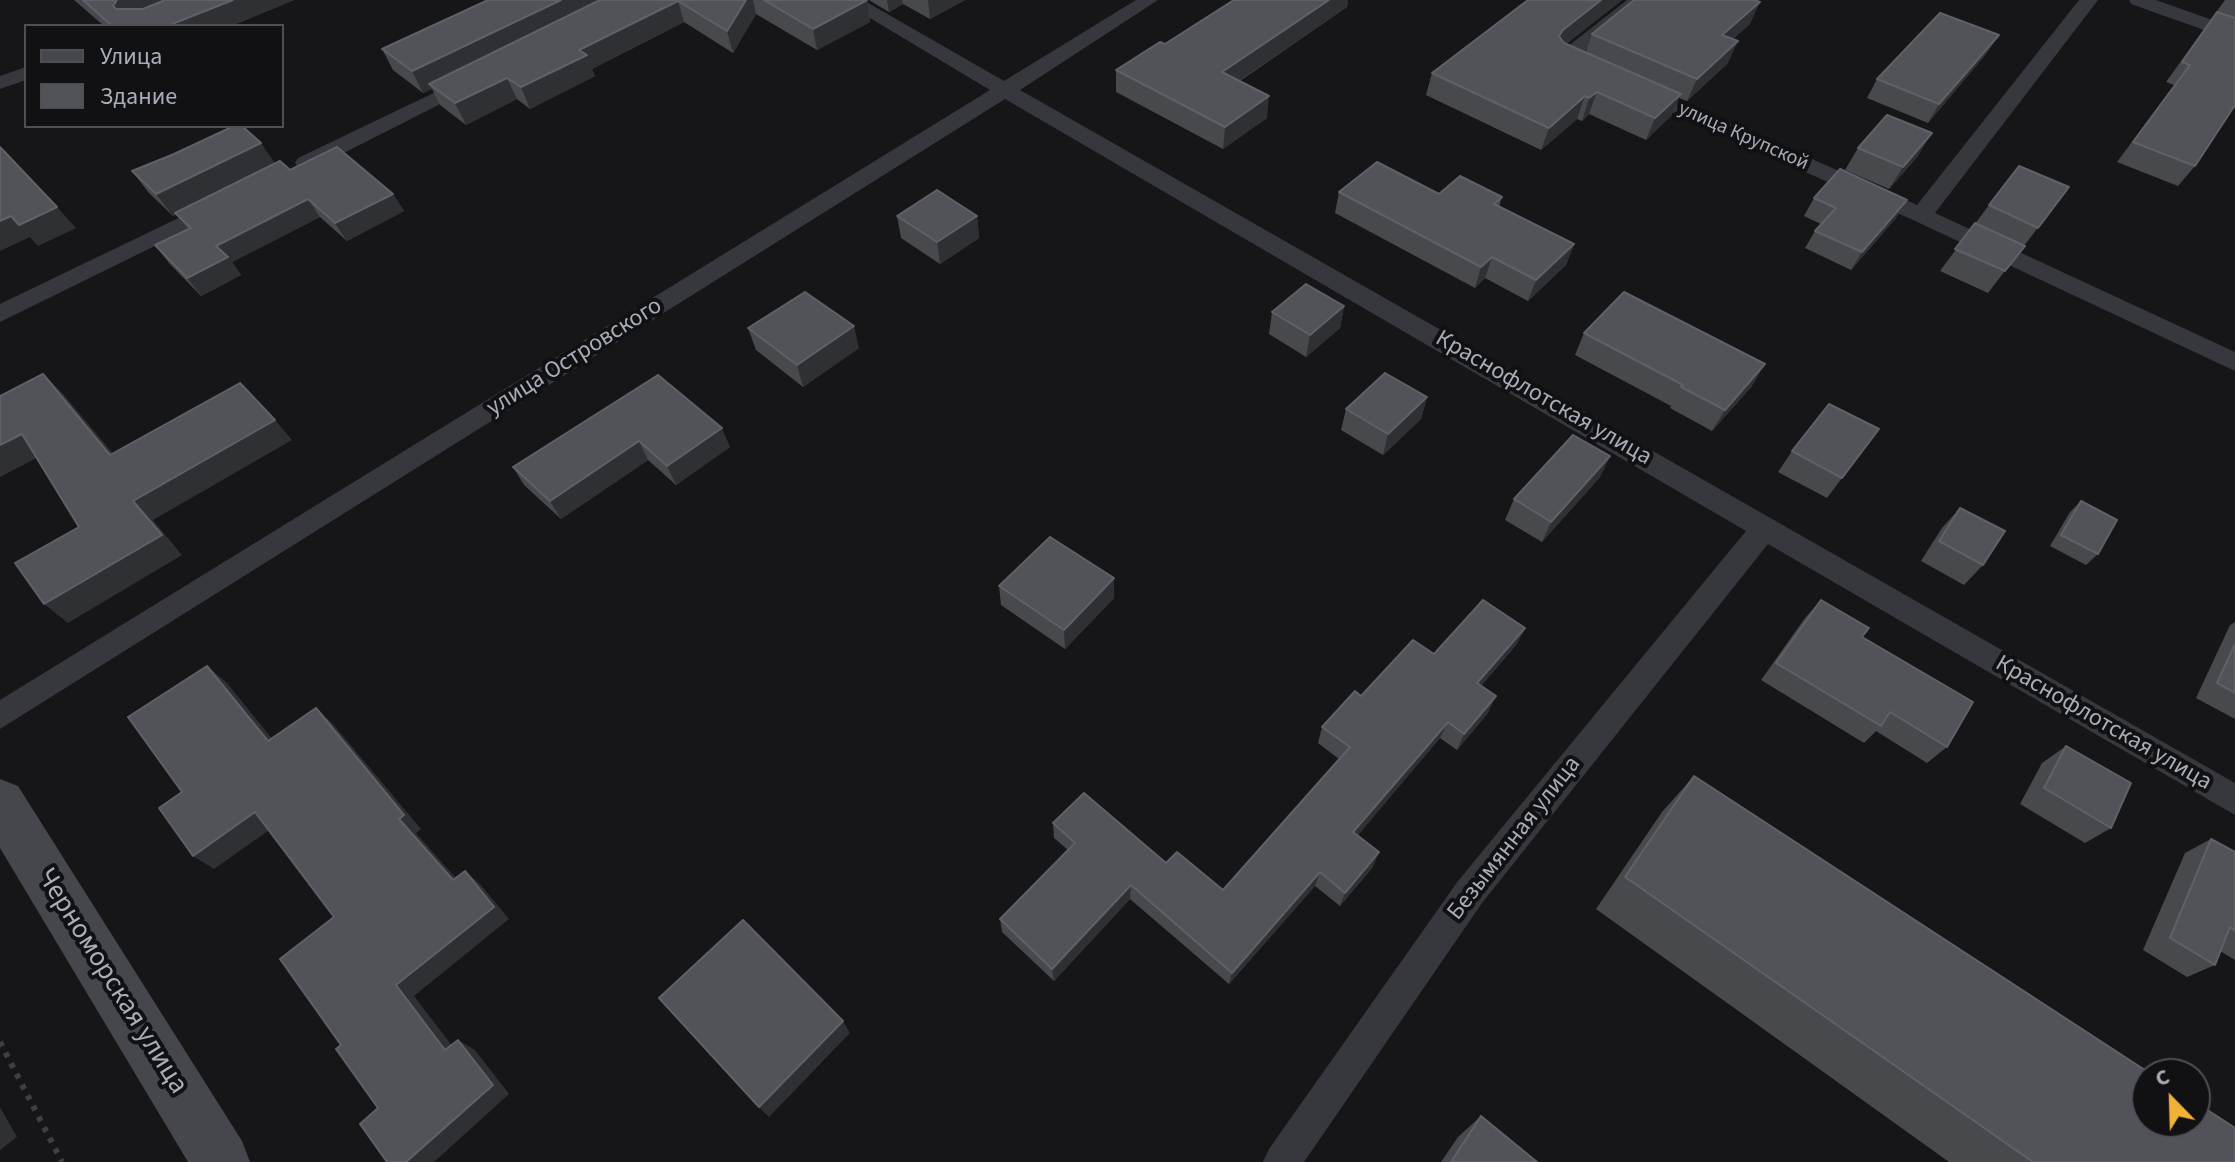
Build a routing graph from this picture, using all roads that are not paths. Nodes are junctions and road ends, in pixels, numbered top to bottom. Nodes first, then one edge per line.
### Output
1 (849, 0) edge
2 (1149, 0) edge
3 (1639, 0) edge
4 (2089, 0) edge
5 (2138, 0) edge
6 (2235, 35) edge
7 (494, 70) edge
8 (24, 74) edge
9 (0, 83) edge
10 (1007, 89) junction
11 (282, 174) edge
12 (240, 195) edge
13 (1921, 215) junction
14 (0, 314) edge
15 (2235, 362) edge
16 (1765, 528) junction
17 (0, 716) edge
18 (2235, 800) edge
19 (0, 802) edge
20 (221, 1162) edge
21 (1282, 1162) edge

1 - 10 lane, Краснофлотская улица
2 - 10 lane, улица Островского
3 - 13 lane, улица Крупской
4 - 13 lane
5 - 6 lane
7 - 11 lane
8 - 9 lane
10 - 16 lane, Краснофлотская улица
10 - 17 lane, улица Островского
12 - 14 lane
13 - 15 lane, улица Крупской
16 - 18 lane, Краснофлотская улица
16 - 21 lane, Безымянная улица
19 - 20 main road, Черноморская улица

